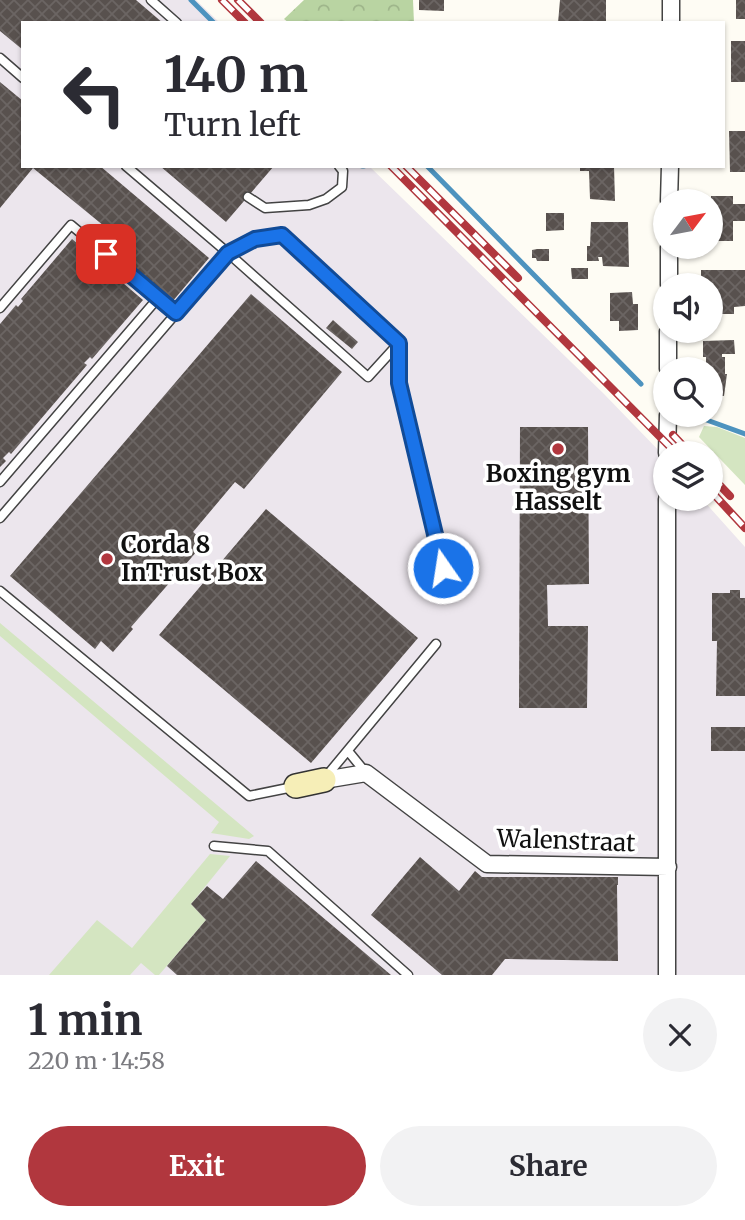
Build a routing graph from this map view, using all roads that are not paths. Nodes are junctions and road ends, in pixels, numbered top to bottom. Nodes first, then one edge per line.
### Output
1 (150, 0) edge
2 (671, 0) edge
3 (175, 21) edge
4 (671, 21) edge
5 (0, 58) edge
6 (21, 76) edge
7 (128, 168) edge
8 (341, 168) edge
9 (670, 168) edge
10 (669, 189) edge
11 (248, 197) dead end
12 (228, 253) junction
13 (158, 298) junction
14 (0, 308) edge
15 (176, 313) junction
16 (399, 343) junction
17 (0, 482) edge
18 (667, 511) edge
19 (0, 518) edge
20 (443, 568) dead end
21 (0, 591) edge
22 (436, 644) dead end
23 (348, 751) junction
24 (366, 773) junction
25 (324, 780) junction
26 (296, 786) joint
27 (214, 846) dead end
28 (668, 867) junction
29 (408, 975) edge
30 (667, 975) edge

1 - 3 lane
2 - 4 street
5 - 6 lane
7 - 12 lane
8 - 11 lane
9 - 10 street
12 - 15 lane
12 - 16 lane
12 - 16 lane
13 - 14 lane
13 - 15 lane
13 - 17 lane
15 - 19 lane
16 - 20 lane
18 - 28 street, Walenstraat
21 - 26 lane
22 - 23 lane
23 - 24 lane
23 - 25 lane
24 - 25 street
24 - 28 street, Walenstraat
25 - 26 street
27 - 29 lane
28 - 30 street, Walenstraat

